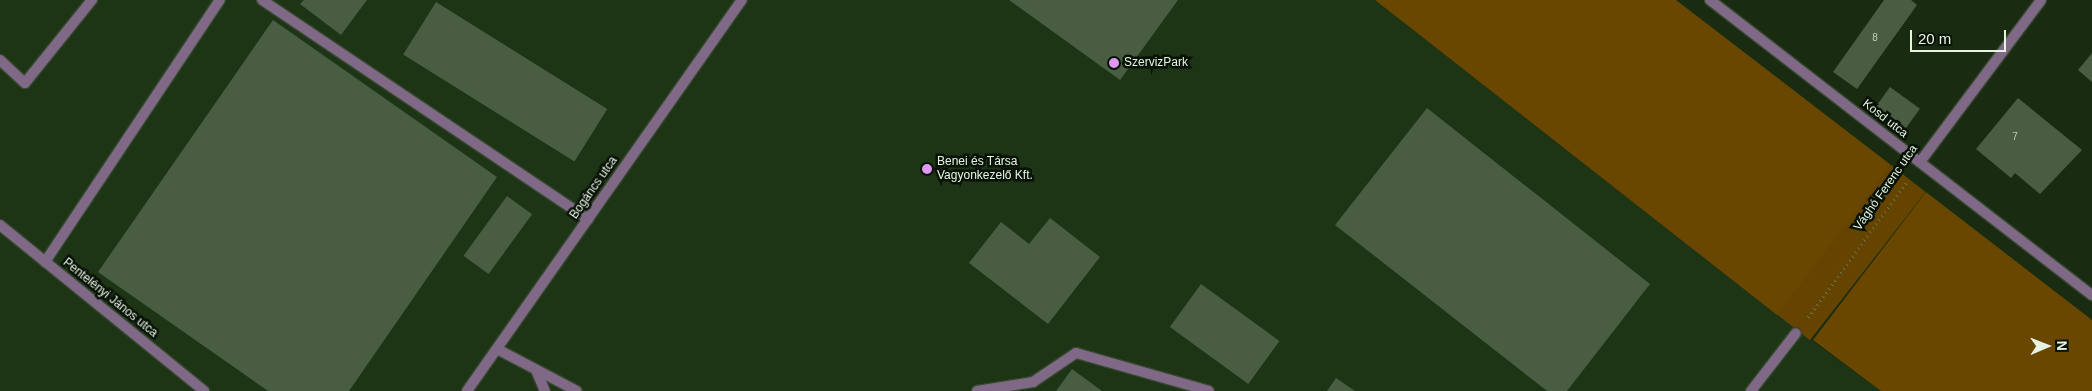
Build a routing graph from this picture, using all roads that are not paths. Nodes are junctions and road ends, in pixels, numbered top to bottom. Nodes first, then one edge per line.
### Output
1 (92, 0) edge
2 (220, 0) edge
3 (262, 0) edge
4 (742, 0) edge
5 (1710, 0) edge
6 (2041, 0) edge
7 (0, 60) edge
8 (1920, 162) junction
9 (588, 219) junction
10 (0, 225) edge
11 (45, 262) junction
12 (2092, 295) edge
13 (1796, 334) road end
14 (497, 349) junction
15 (536, 370) junction
16 (204, 391) edge
17 (467, 391) edge
18 (545, 391) edge
19 (577, 391) edge
20 (977, 391) edge
21 (1209, 391) edge
22 (1751, 391) edge

1 - 7 street
2 - 11 street
3 - 9 street
4 - 9 street, Bogáncs utca
5 - 8 street, Kosd utca
6 - 8 street, Vághó Ferenc utca
8 - 12 street, Kosd utca
9 - 14 street, Bogáncs utca
10 - 11 street, Pentelényi János utca
11 - 16 street, Pentelényi János utca
13 - 22 street
14 - 15 street
14 - 17 street, Bogáncs utca
15 - 18 street
15 - 19 street
20 - 21 street

